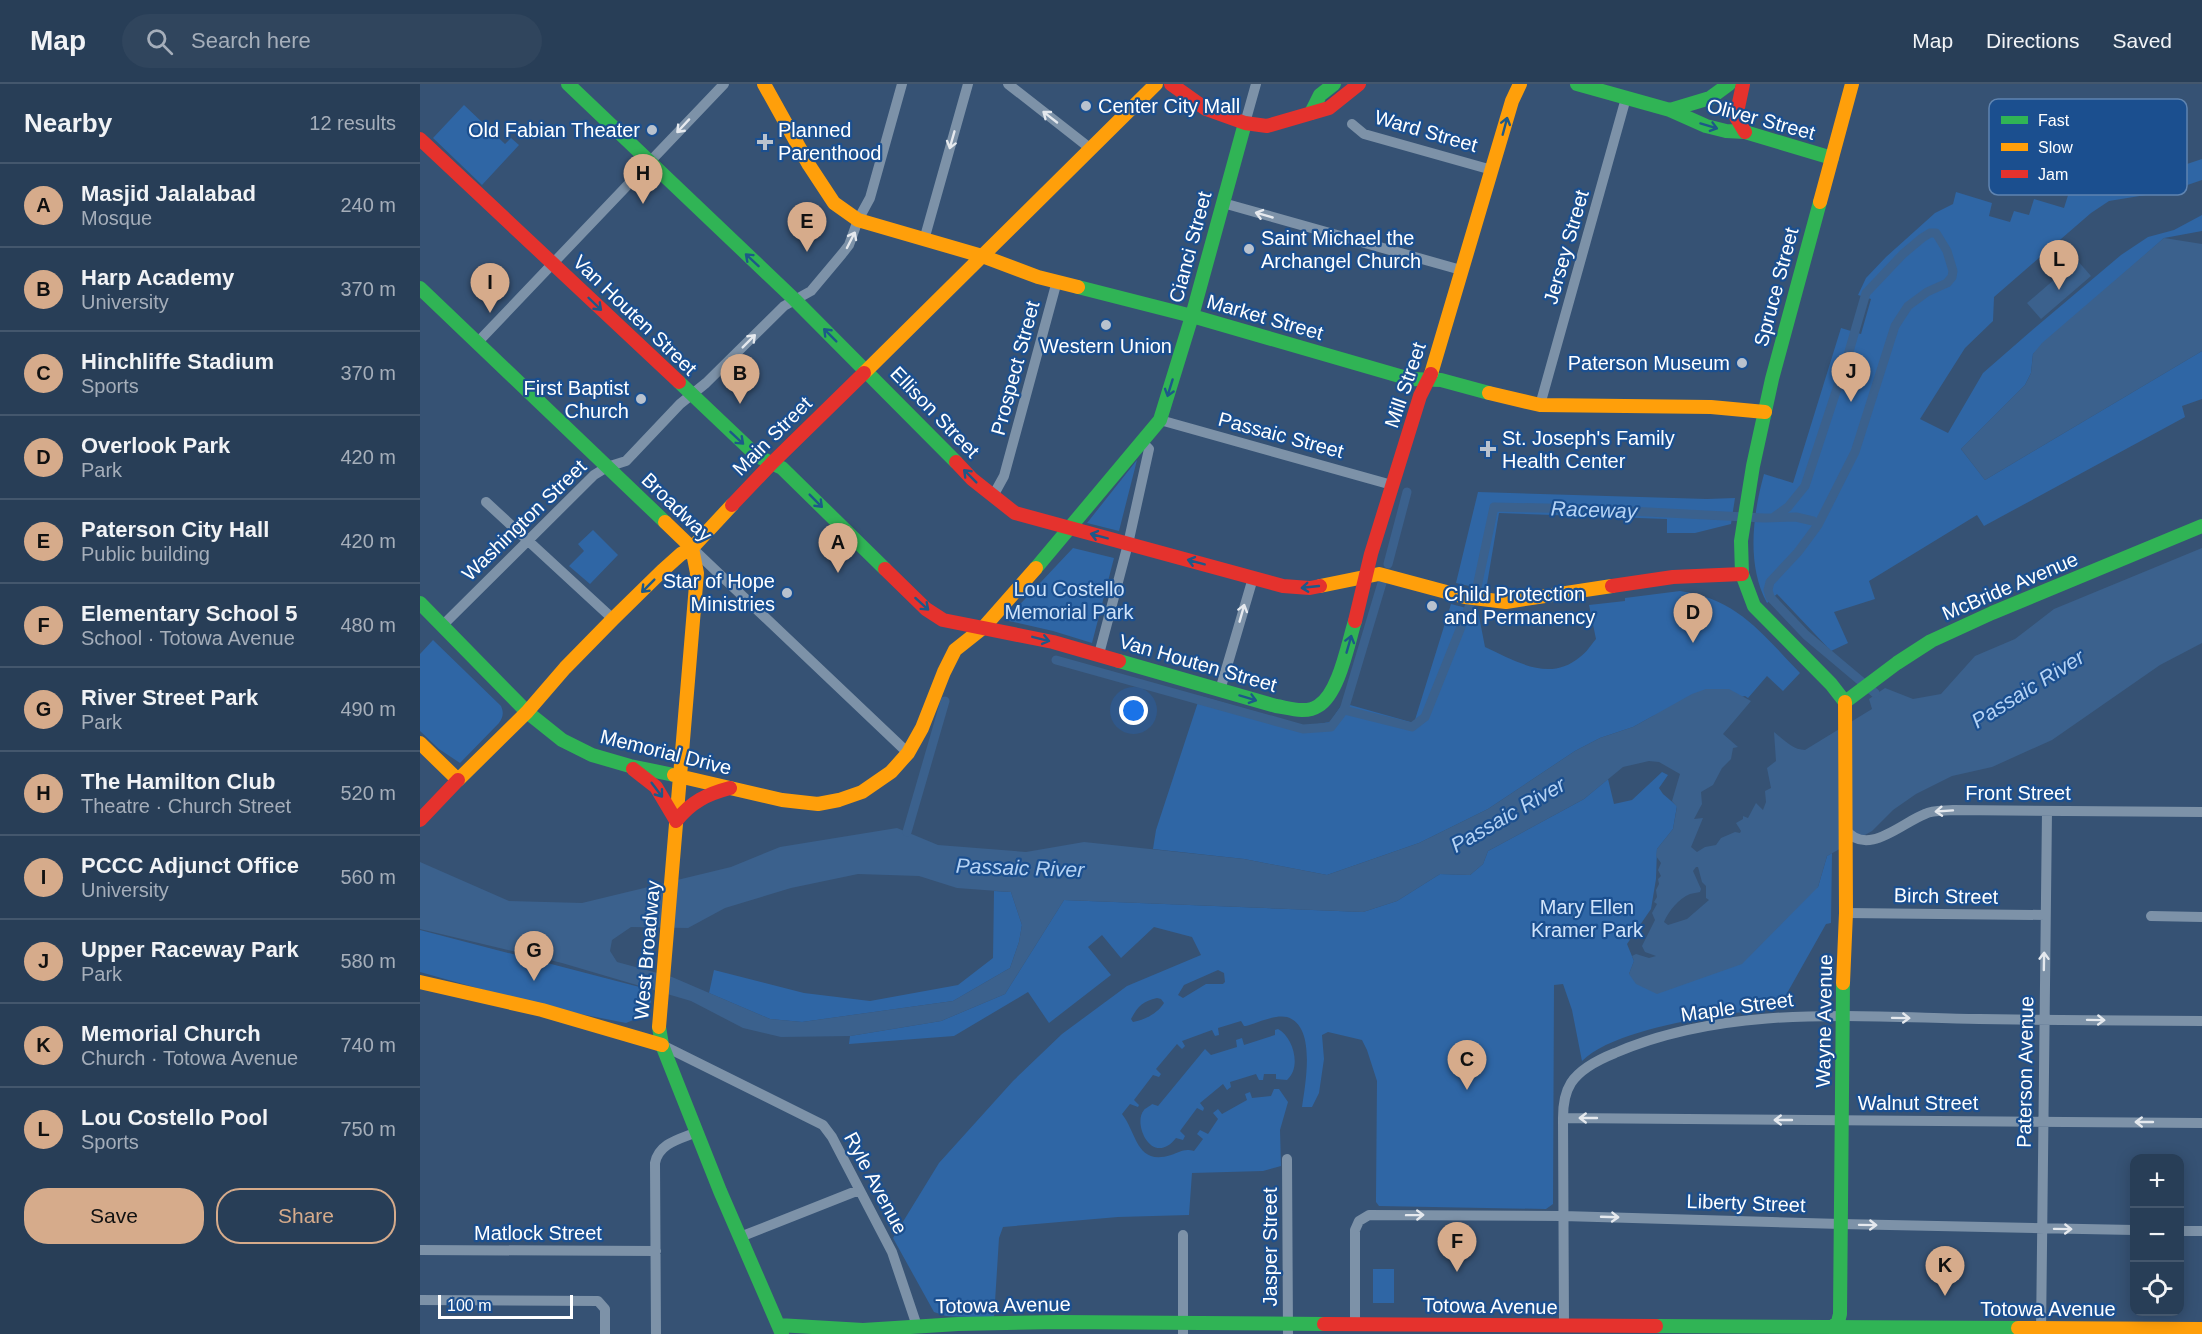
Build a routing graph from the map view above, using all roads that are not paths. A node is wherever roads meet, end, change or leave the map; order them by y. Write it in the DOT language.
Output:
graph roads {
  1 [pos="568,84"];
  2 [pos="724,84"];
  3 [pos="764,84"];
  4 [pos="902,84"];
  5 [pos="968,84"];
  6 [pos="1008,84"];
  7 [pos="1156,84"];
  8 [pos="1171,84"];
  9 [pos="1256,84"];
  10 [pos="1334,84"];
  11 [pos="1359,84"];
  12 [pos="1520,84"];
  13 [pos="1577,84"];
  14 [pos="1729,84"];
  15 [pos="1743,84"];
  16 [pos="1852,84"];
  17 [pos="1626,98"];
  18 [pos="1670,110"];
  19 [pos="1311,113"];
  20 [pos="1245,123"];
  21 [pos="1352,124"];
  22 [pos="1745,132"];
  23 [pos="420,139"];
  24 [pos="1091,149"];
  25 [pos="1832,158"];
  26 [pos="649,163"];
  27 [pos="1492,170"];
  28 [pos="1223,203"];
  29 [pos="858,220"];
  30 [pos="924,240"];
  31 [pos="982,255"];
  32 [pos="553,264"];
  33 [pos="1461,270"];
  34 [pos="1057,281"];
  35 [pos="420,288"];
  36 [pos="795,300"];
  37 [pos="1192,316"];
  38 [pos="477,343"];
  39 [pos="865,370"];
  40 [pos="1428,381"];
  41 [pos="691,395"];
  42 [pos="1540,405"];
  43 [pos="1764,412"];
  44 [pos="1160,420"];
  45 [pos="1142,442"];
  46 [pos="773,462"];
  47 [pos="607,467"];
  48 [pos="1392,485"];
  49 [pos="993,496"];
  50 [pos="486,502"];
  51 [pos="2202,526"];
  52 [pos="1071,529"];
  53 [pos="527,541"];
  54 [pos="1128,544"];
  55 [pos="692,548"];
  56 [pos="1742,574"];
  57 [pos="1366,575"];
  58 [pos="1253,578"];
  59 [pos="420,603"];
  60 [pos="613,620"];
  61 [pos="443,625"];
  62 [pos="984,627"];
  63 [pos="1099,654"];
  64 [pos="1220,690"];
  65 [pos="1328,698"];
  66 [pos="1845,702"];
  67 [pos="527,712"];
  68 [pos="420,743"];
  69 [pos="908,753"];
  70 [pos="630,766"];
  71 [pos="680,776"];
  72 [pos="458,780"];
  73 [pos="730,788"];
  74 [pos="425,807"];
  75 [pos="2047,811"];
  76 [pos="2202,812"];
  77 [pos="420,820"];
  78 [pos="676,821"];
  79 [pos="1845,829"];
  80 [pos="1846,913"];
  81 [pos="2045,915"];
  82 [pos="2151,916"];
  83 [pos="2202,917"];
  84 [pos="420,981"];
  85 [pos="1843,1017"];
  86 [pos="2043,1020"];
  87 [pos="2202,1021"];
  88 [pos="662,1045"];
  89 [pos="1563,1118"];
  90 [pos="1842,1120"];
  91 [pos="2042,1122"];
  92 [pos="2202,1123"];
  93 [pos="697,1132"];
  94 [pos="1287,1159"];
  95 [pos="859,1190"];
  96 [pos="1563,1216"];
  97 [pos="1841,1224"];
  98 [pos="2041,1228"];
  99 [pos="2130,1230"];
  100 [pos="2184,1231"];
  101 [pos="2202,1231"];
  102 [pos="1184,1234"];
  103 [pos="740,1237"];
  104 [pos="420,1250"];
  105 [pos="656,1251"];
  106 [pos="420,1300"];
  107 [pos="1354,1324"];
  108 [pos="917,1326"];
  109 [pos="1564,1326"];
  110 [pos="1078,1328"];
  111 [pos="1183,1328"];
  112 [pos="1288,1329"];
  113 [pos="1391,1329"];
  114 [pos="2202,1329"];
  115 [pos="780,1330"];
  116 [pos="1500,1330"];
  117 [pos="1606,1330"];
  118 [pos="1714,1330"];
  119 [pos="1829,1330"];
  120 [pos="1928,1331"];
  121 [pos="2041,1331"];
  122 [pos="2160,1331"];
  123 [pos="605,1334"];
  124 [pos="656,1334"];
  1 -- 26 [label="main road, Ellison Street"];
  2 -- 26 [label="street, one-way"];
  3 -- 29 [label="main road, Market Street"];
  4 -- 29 [label="street, Washington Street"];
  5 -- 30 [label="street, one-way"];
  24 -- 6 [label="street, one-way"];
  7 -- 24 [label="main road, Main Street"];
  8 -- 20 [label="main road"];
  9 -- 20 [label="street, Cianci Street"];
  10 -- 19 [label="main road"];
  11 -- 19 [label="main road"];
  27 -- 12 [label="main road, Mill Street, one-way"];
  13 -- 17 [label="main road, Oliver Street"];
  14 -- 18 [label="main road"];
  15 -- 22 [label="main road"];
  16 -- 25 [label="main road, Spruce Street"];
  17 -- 18 [label="main road, Oliver Street"];
  17 -- 42 [label="street, Jersey Street"];
  18 -- 22 [label="main road, Oliver Street, one-way"];
  19 -- 20 [label="main road"];
  20 -- 28 [label="main road, Cianci Street"];
  21 -- 27 [label="street, Ward Street"];
  22 -- 25 [label="main road, Oliver Street"];
  23 -- 32 [label="main road, Van Houten Street"];
  24 -- 31 [label="main road, Main Street"];
  25 -- 43 [label="main road, Spruce Street"];
  26 -- 32 [label="street"];
  36 -- 26 [label="main road, Ellison Street, one-way"];
  27 -- 33 [label="main road, Mill Street"];
  33 -- 28 [label="street, one-way"];
  28 -- 37 [label="main road, Cianci Street"];
  29 -- 30 [label="main road, Market Street"];
  36 -- 29 [label="street, Washington Street, one-way"];
  30 -- 31 [label="main road, Market Street"];
  31 -- 34 [label="main road, Market Street"];
  31 -- 39 [label="main road, Main Street"];
  32 -- 38 [label="street"];
  32 -- 41 [label="main road, Van Houten Street, one-way"];
  33 -- 40 [label="main road, Mill Street"];
  34 -- 37 [label="main road, Market Street"];
  34 -- 49 [label="street, Prospect Street"];
  35 -- 38 [label="main road, Broadway"];
  39 -- 36 [label="main road, Ellison Street, one-way"];
  41 -- 36 [label="street, Washington Street, one-way"];
  37 -- 40 [label="main road, Market Street"];
  37 -- 44 [label="main road, Cianci Street, one-way"];
  38 -- 47 [label="main road, Broadway"];
  39 -- 46 [label="main road, Main Street"];
  49 -- 39 [label="main road, Ellison Street, one-way"];
  40 -- 42 [label="main road, Market Street"];
  40 -- 48 [label="main road, Mill Street"];
  41 -- 46 [label="main road, Van Houten Street, one-way"];
  41 -- 47 [label="street, Washington Street"];
  42 -- 43 [label="main road, Market Street"];
  43 -- 56 [label="main road, Spruce Street"];
  44 -- 45 [label="main road, Memorial Drive"];
  44 -- 48 [label="street, Passaic Street"];
  45 -- 52 [label="main road, Memorial Drive"];
  45 -- 54 [label="street"];
  46 -- 55 [label="main road, Main Street"];
  46 -- 62 [label="main road, Van Houten Street, one-way"];
  47 -- 53 [label="street, Washington Street"];
  47 -- 55 [label="main road, Broadway"];
  48 -- 57 [label="main road, Mill Street"];
  49 -- 52 [label="main road, Ellison Street"];
  50 -- 53 [label="street"];
  51 -- 66 [label="main road, McBride Avenue"];
  54 -- 52 [label="main road, Ellison Street, one-way"];
  52 -- 62 [label="main road, Memorial Drive"];
  53 -- 60 [label="street"];
  53 -- 61 [label="street, Washington Street"];
  58 -- 54 [label="main road, Ellison Street, one-way"];
  54 -- 63 [label="street"];
  55 -- 60 [label="main road, Main Street, one-way"];
  55 -- 69 [label="street, Broadway"];
  55 -- 71 [label="main road, West Broadway"];
  56 -- 57 [label="main road, Ellison Street"];
  56 -- 66 [label="main road"];
  57 -- 58 [label="main road, Ellison Street, one-way"];
  65 -- 57 [label="main road, Mill Street, one-way"];
  64 -- 58 [label="street, one-way"];
  59 -- 61 [label="main road, Memorial Drive"];
  60 -- 67 [label="main road, Main Street"];
  61 -- 67 [label="main road, Memorial Drive"];
  62 -- 63 [label="main road, Van Houten Street, one-way"];
  62 -- 69 [label="main road, Memorial Drive"];
  63 -- 64 [label="main road, Van Houten Street"];
  64 -- 65 [label="main road, Van Houten Street, one-way"];
  66 -- 79 [label="main road, Wayne Avenue"];
  67 -- 70 [label="main road, Memorial Drive"];
  67 -- 72 [label="main road, Main Street"];
  68 -- 72 [label="main road"];
  69 -- 73 [label="main road, Memorial Drive"];
  70 -- 71 [label="main road, Memorial Drive"];
  70 -- 78 [label="main road, one-way"];
  71 -- 73 [label="main road, Memorial Drive"];
  71 -- 78 [label="main road, West Broadway"];
  72 -- 74 [label="main road, Main Street"];
  73 -- 78 [label="main road"];
  74 -- 77 [label="main road, Main Street"];
  75 -- 76 [label="street, Front Street"];
  75 -- 79 [label="street, Front Street, one-way"];
  75 -- 81 [label="street, Paterson Avenue"];
  78 -- 88 [label="main road, West Broadway"];
  79 -- 80 [label="main road, Wayne Avenue"];
  80 -- 81 [label="street, Birch Street"];
  80 -- 85 [label="main road, Wayne Avenue"];
  86 -- 81 [label="street, Paterson Avenue, one-way"];
  82 -- 83 [label="street"];
  84 -- 88 [label="main road"];
  85 -- 86 [label="street, Maple Street, one-way"];
  85 -- 89 [label="street, Maple Street"];
  85 -- 90 [label="main road, Wayne Avenue"];
  86 -- 87 [label="street, Maple Street, one-way"];
  86 -- 91 [label="street, Paterson Avenue"];
  88 -- 93 [label="main road, West Broadway"];
  88 -- 95 [label="street, Ryle Avenue"];
  90 -- 89 [label="street, Walnut Street, one-way"];
  89 -- 96 [label="street, Maple Street"];
  90 -- 91 [label="street, Walnut Street"];
  90 -- 97 [label="main road, Wayne Avenue"];
  92 -- 91 [label="street, Walnut Street, one-way"];
  91 -- 98 [label="street, Paterson Avenue"];
  93 -- 103 [label="main road, West Broadway"];
  93 -- 105 [label="street"];
  94 -- 112 [label="street, Jasper Street"];
  95 -- 103 [label="street"];
  95 -- 108 [label="street, Ryle Avenue"];
  96 -- 97 [label="street, Liberty Street, one-way"];
  107 -- 96 [label="street, Liberty Street, one-way"];
  96 -- 109 [label="street, Maple Street"];
  97 -- 98 [label="street, Liberty Street, one-way"];
  97 -- 119 [label="main road, Wayne Avenue"];
  98 -- 99 [label="street, Liberty Street, one-way"];
  98 -- 121 [label="street, Paterson Avenue"];
  100 -- 101 [label="street"];
  102 -- 111 [label="street"];
  103 -- 115 [label="main road, West Broadway"];
  104 -- 105 [label="street, Matlock Street"];
  105 -- 124 [label="street"];
  106 -- 123 [label="street"];
  107 -- 112 [label="main road, Totowa Avenue"];
  107 -- 113 [label="main road, Totowa Avenue"];
  108 -- 110 [label="main road, Totowa Avenue"];
  108 -- 115 [label="main road, Totowa Avenue"];
  109 -- 116 [label="main road, Totowa Avenue"];
  109 -- 117 [label="main road, Totowa Avenue"];
  110 -- 111 [label="main road, Totowa Avenue"];
  111 -- 112 [label="main road, Totowa Avenue"];
  113 -- 116 [label="main road, Totowa Avenue"];
  114 -- 122 [label="main road, Totowa Avenue"];
  117 -- 118 [label="main road, Totowa Avenue"];
  118 -- 119 [label="main road, Totowa Avenue"];
  119 -- 120 [label="main road, Totowa Avenue"];
  120 -- 121 [label="main road, Totowa Avenue"];
  121 -- 122 [label="main road, Totowa Avenue"];
}
